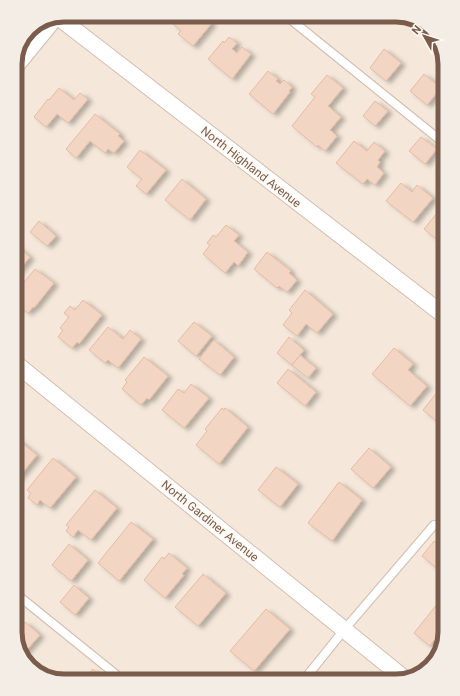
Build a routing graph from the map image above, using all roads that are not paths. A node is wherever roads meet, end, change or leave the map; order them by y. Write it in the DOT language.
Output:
graph roads {
  1 [pos="62,22"];
  2 [pos="294,22"];
  3 [pos="52,24"];
  4 [pos="22,58"];
  5 [pos="438,138"];
  6 [pos="438,311"];
  7 [pos="22,369"];
  8 [pos="434,525"];
  9 [pos="22,599"];
  10 [pos="344,630"];
  11 [pos="115,674"];
  12 [pos="309,674"];
  13 [pos="399,674"];
  1 -- 6 [label="street, North Highland Avenue"];
  2 -- 5 [label="lane"];
  3 -- 4 [label="street"];
  7 -- 10 [label="street, North Gardiner Avenue"];
  8 -- 10 [label="lane"];
  9 -- 11 [label="lane"];
  10 -- 12 [label="lane"];
  10 -- 13 [label="street, North Gardiner Avenue"];
}
